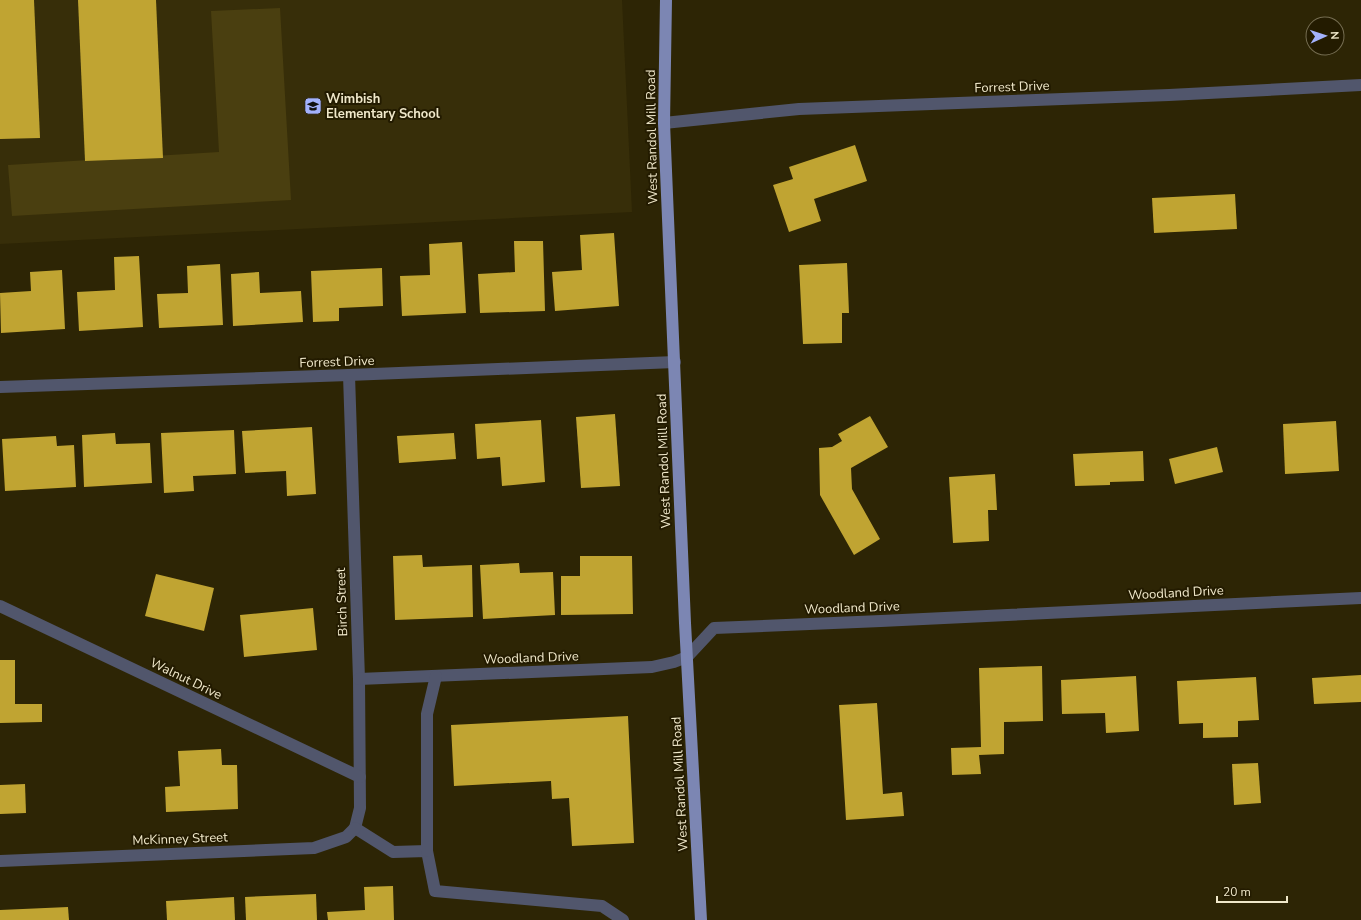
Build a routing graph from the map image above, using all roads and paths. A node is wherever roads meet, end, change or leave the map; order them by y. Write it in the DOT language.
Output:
graph roads {
  1 [pos="666,0"];
  2 [pos="1361,85"];
  3 [pos="664,124"];
  4 [pos="674,362"];
  5 [pos="349,375"];
  6 [pos="0,387"];
  7 [pos="1361,598"];
  8 [pos="0,606"];
  9 [pos="687,657"];
  10 [pos="436,676"];
  11 [pos="359,679"];
  12 [pos="360,777"];
  13 [pos="355,828"];
  14 [pos="427,851"];
  15 [pos="0,861"];
  16 [pos="623,920"];
  17 [pos="701,920"];
  1 -- 3 [label="main road, West Randol Mill Road"];
  2 -- 3 [label="street, Forrest Drive"];
  3 -- 4 [label="main road, West Randol Mill Road"];
  4 -- 5 [label="street, Forrest Drive"];
  4 -- 9 [label="main road, West Randol Mill Road"];
  5 -- 6 [label="street, Forrest Drive"];
  5 -- 11 [label="street, Birch Street"];
  7 -- 9 [label="street, Woodland Drive"];
  8 -- 12 [label="street, Walnut Drive"];
  9 -- 10 [label="street, Woodland Drive"];
  9 -- 17 [label="main road, West Randol Mill Road"];
  10 -- 11 [label="street, Woodland Drive"];
  10 -- 14 [label="street"];
  11 -- 12 [label="street, Birch Street"];
  12 -- 13 [label="street, Birch Street"];
  13 -- 14 [label="street"];
  13 -- 15 [label="street, McKinney Street"];
  14 -- 16 [label="street"];
}
